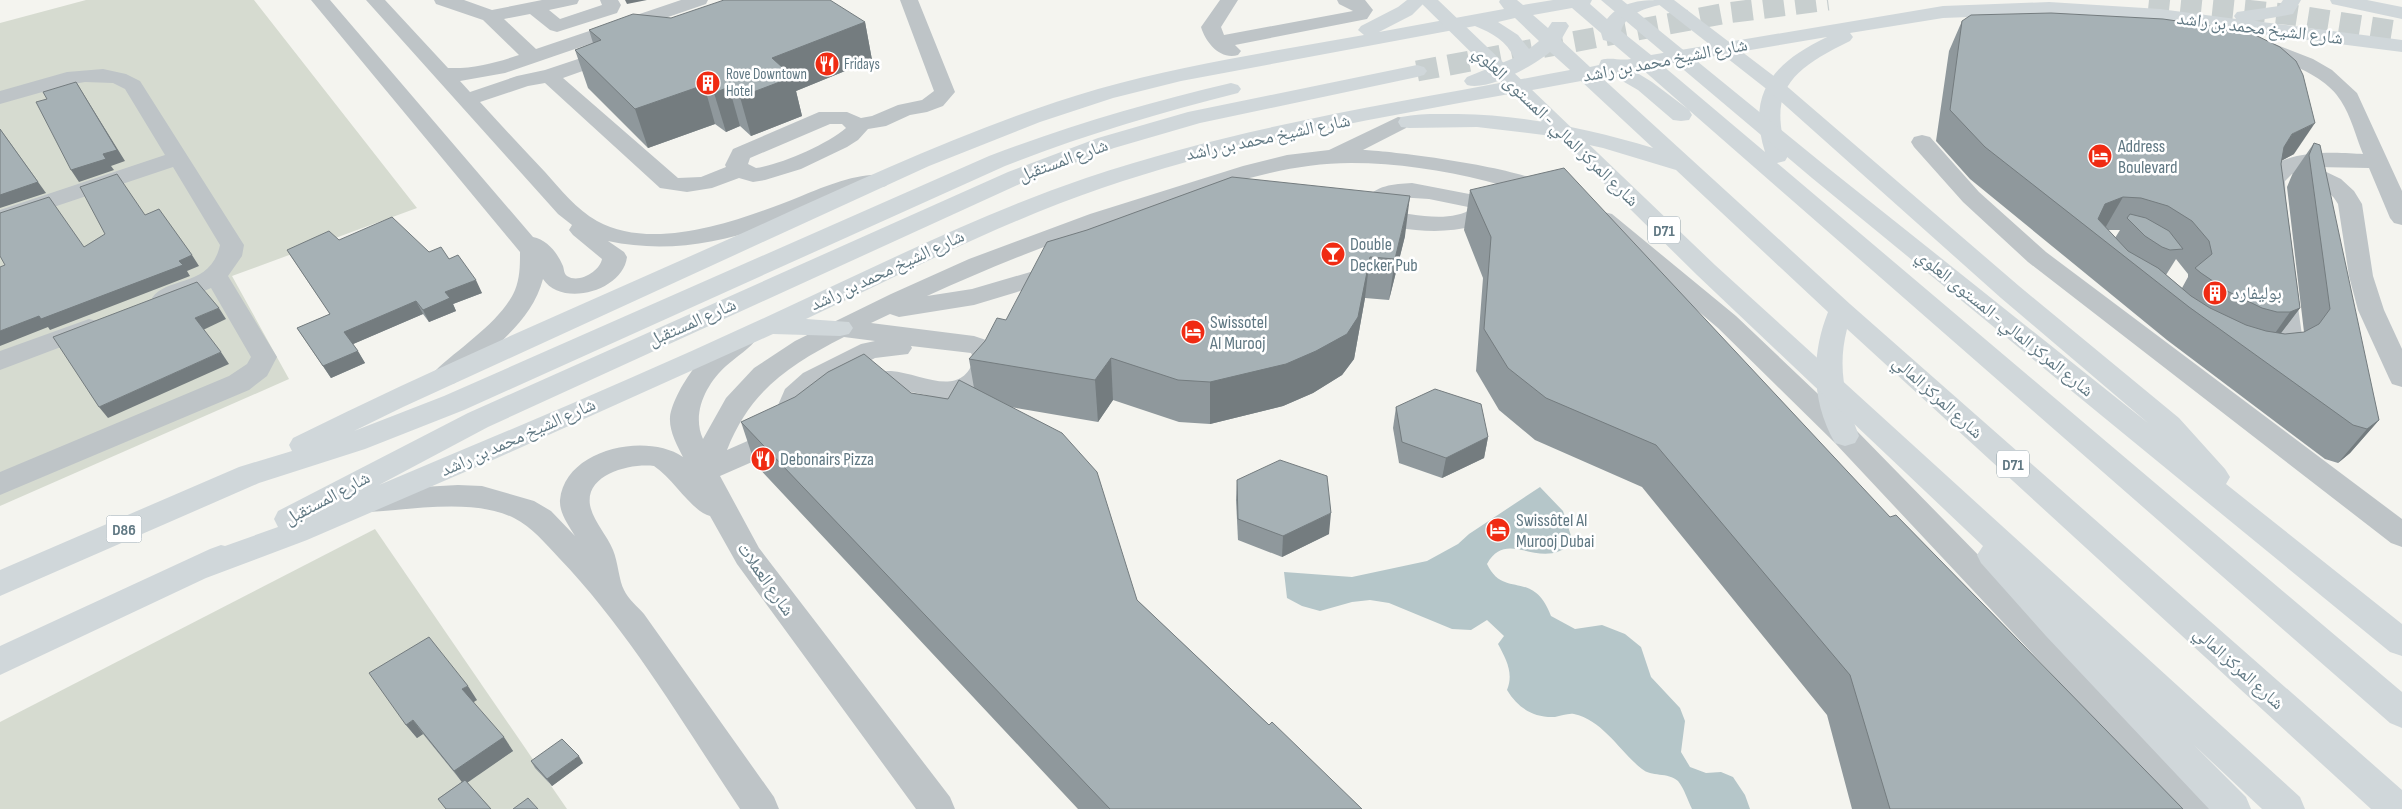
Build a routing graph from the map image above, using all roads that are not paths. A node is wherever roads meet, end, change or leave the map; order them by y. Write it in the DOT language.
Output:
graph roads {
  1 [pos="320,0"];
  2 [pos="375,0"];
  3 [pos="443,0"];
  4 [pos="570,0"];
  5 [pos="609,0"];
  6 [pos="700,0"];
  7 [pos="909,0"];
  8 [pos="1229,0"];
  9 [pos="1333,0"];
  10 [pos="1337,0"];
  11 [pos="1418,0"];
  12 [pos="1427,0"];
  13 [pos="1610,0"];
  14 [pos="1662,0"];
  15 [pos="1672,0"];
  16 [pos="2292,0"];
  17 [pos="2339,0"];
  18 [pos="1567,1"];
  19 [pos="1360,2"];
  20 [pos="1648,3"];
  21 [pos="1512,6"];
  22 [pos="534,7"];
  23 [pos="2087,10"];
  24 [pos="2402,13"];
  25 [pos="2160,15"];
  26 [pos="490,16"];
  27 [pos="1478,18"];
  28 [pos="1686,19"];
  29 [pos="1878,22"];
  30 [pos="1611,30"];
  31 [pos="1551,41"];
  32 [pos="1218,42"];
  33 [pos="633,46"];
  34 [pos="2402,46"];
  35 [pos="1322,48"];
  36 [pos="1696,53"];
  37 [pos="532,57"];
  38 [pos="1525,59"];
  39 [pos="1252,61"];
  40 [pos="1648,62"];
  41 [pos="1615,68"];
  42 [pos="1206,70"];
  43 [pos="443,74"];
  44 [pos="1586,74"];
  45 [pos="549,76"];
  46 [pos="0,98"];
  47 [pos="471,104"];
  48 [pos="1671,107"];
  49 [pos="1632,116"];
  50 [pos="1398,123"];
  51 [pos="857,125"];
  52 [pos="1278,134"];
  53 [pos="1922,142"];
  54 [pos="1333,157"];
  55 [pos="2377,157"];
  56 [pos="2402,157"];
  57 [pos="179,158"];
  58 [pos="2287,165"];
  59 [pos="1685,166"];
  60 [pos="740,170"];
  61 [pos="1504,178"];
  62 [pos="878,181"];
  63 [pos="1269,189"];
  64 [pos="1796,190"];
  65 [pos="1490,205"];
  66 [pos="1376,206"];
  67 [pos="566,209"];
  68 [pos="1347,212"];
  69 [pos="0,218"];
  70 [pos="2402,218"];
  71 [pos="2276,225"];
  72 [pos="515,228"];
  73 [pos="1080,264"];
  74 [pos="2281,265"];
  75 [pos="215,274"];
  76 [pos="148,305"];
  77 [pos="1841,310"];
  78 [pos="875,311"];
  79 [pos="111,319"];
  80 [pos="840,328"];
  81 [pos="757,331"];
  82 [pos="899,348"];
  83 [pos="2243,354"];
  84 [pos="0,361"];
  85 [pos="445,377"];
  86 [pos="2402,378"];
  87 [pos="838,397"];
  88 [pos="811,421"];
  89 [pos="1845,436"];
  90 [pos="776,440"];
  91 [pos="1907,455"];
  92 [pos="704,471"];
  93 [pos="249,475"];
  94 [pos="0,484"];
  95 [pos="368,501"];
  96 [pos="2237,510"];
  97 [pos="2402,515"];
  98 [pos="2402,528"];
  99 [pos="733,531"];
  100 [pos="2194,534"];
  101 [pos="2402,535"];
  102 [pos="206,566"];
  103 [pos="0,584"];
  104 [pos="610,595"];
  105 [pos="2402,644"];
  106 [pos="0,661"];
  107 [pos="2402,713"];
  108 [pos="2342,760"];
  109 [pos="761,809"];
  110 [pos="937,809"];
  111 [pos="2202,809"];
  112 [pos="2233,809"];
  113 [pos="2287,809"];
  114 [pos="2383,809"];
  115 [pos="2397,809"];
  1 -- 72 [label="street"];
  2 -- 43 [label="street"];
  3 -- 26 [label="street"];
  4 -- 22 [label="street"];
  5 -- 22 [label="street"];
  6 -- 37 [label="street"];
  7 -- 51 [label="street"];
  8 -- 32 [label="street"];
  9 -- 10 [label="street"];
  11 -- 35 [label="main road"];
  12 -- 91 [label="main road, شارع المركز المالي - المستوى العلوي / D71"];
  13 -- 96 [label="main road, شارع المركز المالي - المستوى العلوي"];
  14 -- 28 [label="main road"];
  15 -- 28 [label="street"];
  16 -- 25 [label="main road"];
  17 -- 24 [label="main road, شارع الشيخ محمد بن راشد"];
  18 -- 21 [label="main road"];
  18 -- 30 [label="main road"];
  18 -- 31 [label="main road"];
  19 -- 32 [label="street"];
  20 -- 30 [label="main road"];
  20 -- 36 [label="main road"];
  21 -- 27 [label="main road"];
  21 -- 31 [label="main road, شارع المركز المالي / D71"];
  22 -- 26 [label="street"];
  23 -- 25 [label="main road, شارع الشيخ محمد بن راشد"];
  23 -- 29 [label="main road, شارع الشيخ محمد بن راشد"];
  23 -- 55 [label="street"];
  25 -- 34 [label="main road, شارع الشيخ محمد بن راشد"];
  26 -- 37 [label="street"];
  27 -- 31 [label="main road"];
  27 -- 35 [label="main road"];
  27 -- 38 [label="main road"];
  28 -- 96 [label="main road"];
  29 -- 36 [label="main road, شارع الشيخ محمد بن راشد"];
  29 -- 64 [label="main road"];
  30 -- 36 [label="main road"];
  30 -- 40 [label="main road"];
  30 -- 41 [label="main road"];
  31 -- 38 [label="main road"];
  31 -- 41 [label="main road"];
  31 -- 44 [label="main road, شارع المركز المالي / D71"];
  32 -- 39 [label="street"];
  32 -- 42 [label="street"];
  33 -- 45 [label="street"];
  35 -- 39 [label="main road"];
  36 -- 40 [label="main road, شارع الشيخ محمد بن راشد"];
  37 -- 43 [label="street"];
  38 -- 52 [label="main road"];
  39 -- 42 [label="main road"];
  40 -- 41 [label="main road, شارع الشيخ محمد بن راشد"];
  40 -- 64 [label="main road"];
  41 -- 44 [label="main road, شارع الشيخ محمد بن راشد"];
  41 -- 48 [label="main road"];
  41 -- 49 [label="main road"];
  42 -- 62 [label="main road"];
  43 -- 47 [label="street"];
  44 -- 49 [label="main road, شارع المركز المالي / D71"];
  44 -- 52 [label="main road, شارع الشيخ محمد بن راشد"];
  45 -- 47 [label="street"];
  45 -- 60 [label="street"];
  46 -- 57 [label="street"];
  47 -- 67 [label="street"];
  48 -- 49 [label="main road"];
  48 -- 100 [label="main road"];
  49 -- 59 [label="main road, شارع المركز المالي / D71"];
  50 -- 52 [label="main road"];
  50 -- 54 [label="street"];
  50 -- 59 [label="main road"];
  51 -- 60 [label="street"];
  51 -- 60 [label="street"];
  52 -- 81 [label="main road, شارع الشيخ محمد بن راشد"];
  53 -- 101 [label="street"];
  54 -- 61 [label="street"];
  54 -- 63 [label="street"];
  54 -- 78 [label="street"];
  55 -- 56 [label="street"];
  55 -- 58 [label="street"];
  55 -- 70 [label="street"];
  57 -- 69 [label="street"];
  57 -- 75 [label="street"];
  58 -- 71 [label="street"];
  58 -- 86 [label="street"];
  59 -- 77 [label="main road, شارع المركز المالي / D71"];
  61 -- 65 [label="street"];
  61 -- 89 [label="street"];
  62 -- 67 [label="street"];
  62 -- 85 [label="main road"];
  64 -- 100 [label="main road"];
  65 -- 66 [label="street"];
  65 -- 68 [label="street"];
  67 -- 72 [label="street"];
  72 -- 85 [label="street"];
  73 -- 78 [label="street"];
  74 -- 83 [label="street"];
  75 -- 76 [label="street"];
  75 -- 94 [label="street"];
  77 -- 89 [label="main road"];
  77 -- 108 [label="main road, شارع المركز المالي / D71"];
  78 -- 80 [label="street"];
  79 -- 84 [label="street"];
  80 -- 81 [label="main road"];
  80 -- 87 [label="street"];
  80 -- 92 [label="street"];
  81 -- 92 [label="street, شارع العملات"];
  81 -- 95 [label="main road, شارع الشيخ محمد بن راشد"];
  82 -- 90 [label="street"];
  85 -- 93 [label="main road"];
  88 -- 90 [label="street"];
  89 -- 111 [label="street"];
  90 -- 92 [label="street"];
  91 -- 112 [label="main road"];
  91 -- 113 [label="main road"];
  92 -- 99 [label="street, شارع العملات"];
  93 -- 102 [label="main road, شارع المستقبل / D86"];
  93 -- 103 [label="main road, شارع المستقبل / D86"];
  95 -- 102 [label="main road, شارع الشيخ محمد بن راشد"];
  95 -- 104 [label="street"];
  96 -- 105 [label="main road, شارع المركز المالي - المستوى العلوي"];
  97 -- 98 [label="street"];
  99 -- 104 [label="street"];
  99 -- 110 [label="street, شارع العملات"];
  100 -- 107 [label="main road"];
  102 -- 106 [label="main road, شارع المستقبل / D86"];
  104 -- 109 [label="street"];
  108 -- 114 [label="street"];
  108 -- 115 [label="main road, شارع المركز المالي / D71"];
}
